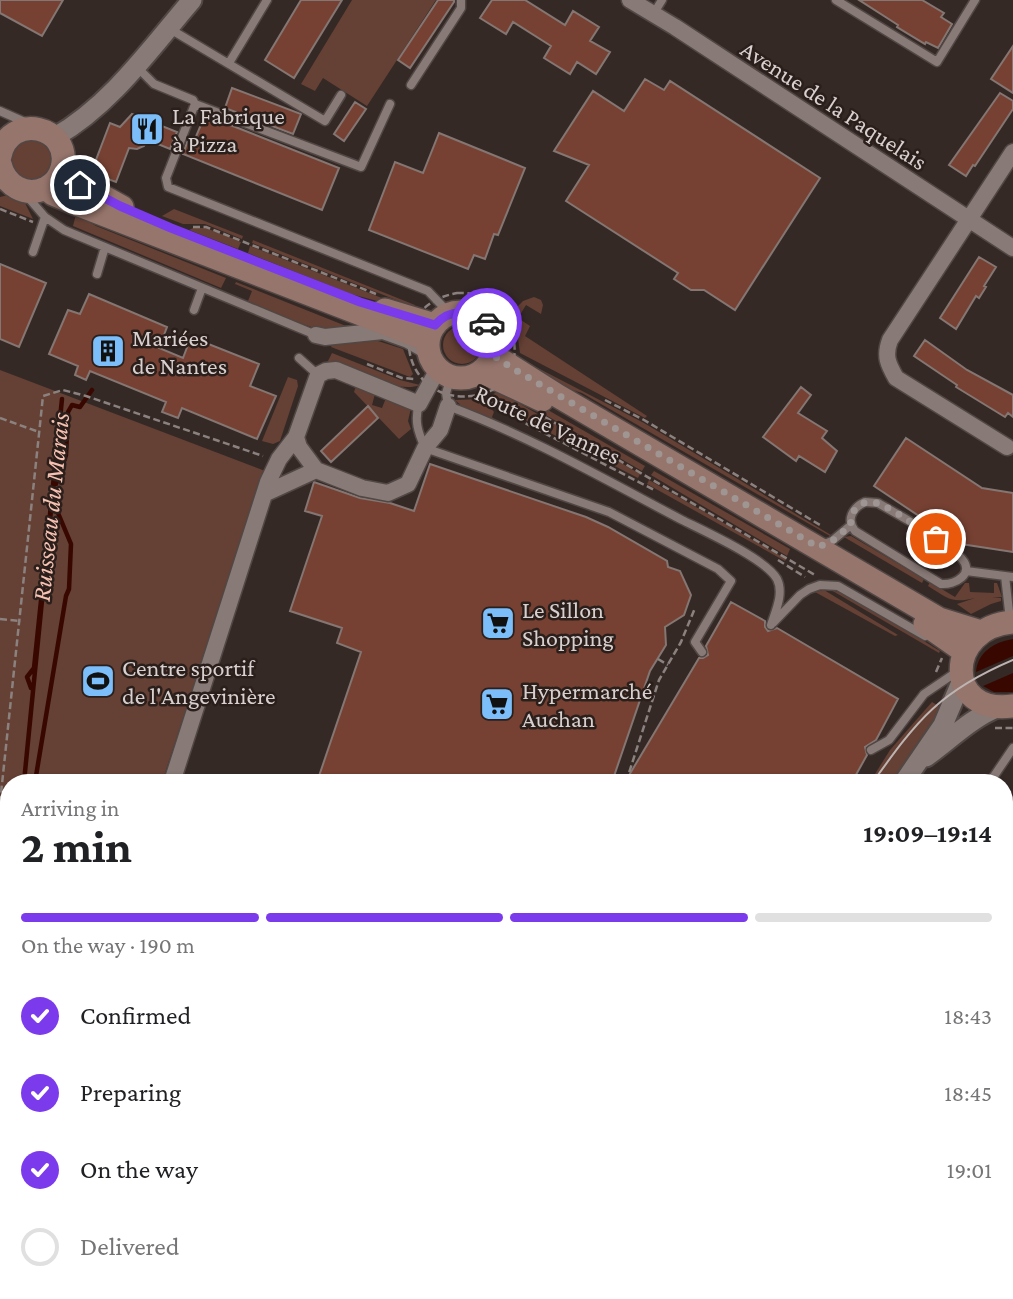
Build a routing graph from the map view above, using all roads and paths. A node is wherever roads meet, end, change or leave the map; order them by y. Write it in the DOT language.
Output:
graph roads {
  1 [pos="192,0"];
  2 [pos="267,0"];
  3 [pos="461,0"];
  4 [pos="630,0"];
  5 [pos="836,0"];
  6 [pos="975,0"];
  7 [pos="658,7"];
  8 [pos="168,28"];
  9 [pos="229,63"];
  10 [pos="135,65"];
  11 [pos="411,85"];
  12 [pos="341,95"];
  13 [pos="195,104"];
  14 [pos="390,104"];
  15 [pos="0,111"];
  16 [pos="49,134"];
  17 [pos="1013,152"];
  18 [pos="1,157"];
  19 [pos="53,181"];
  20 [pos="22,190"];
  21 [pos="44,217"];
  22 [pos="969,220"];
  23 [pos="171,228"];
  24 [pos="105,247"];
  25 [pos="1013,248"];
  26 [pos="33,252"];
  27 [pos="97,274"];
  28 [pos="202,288"];
  29 [pos="382,296"];
  30 [pos="498,309"];
  31 [pos="194,310"];
  32 [pos="316,335"];
  33 [pos="299,358"];
  34 [pos="454,360"];
  35 [pos="318,375"];
  36 [pos="419,404"];
  37 [pos="538,413"];
  38 [pos="0,418"];
  39 [pos="39,432"];
  40 [pos="296,437"];
  41 [pos="1007,447"];
  42 [pos="425,448"];
  43 [pos="279,458"];
  44 [pos="316,470"];
  45 [pos="266,493"];
  46 [pos="851,525"];
  47 [pos="818,547"];
  48 [pos="966,571"];
  49 [pos="1009,577"];
  50 [pos="838,586"];
  51 [pos="695,608"];
  52 [pos="0,619"];
  53 [pos="21,621"];
  54 [pos="1012,623"];
  55 [pos="981,632"];
  56 [pos="702,652"];
  57 [pos="658,659"];
  58 [pos="668,664"];
  59 [pos="962,665"];
  60 [pos="1006,707"];
  61 [pos="1013,748"];
  62 [pos="871,750"];
  63 [pos="919,762"];
  64 [pos="2,774"];
  65 [pos="175,774"];
  66 [pos="629,774"];
  67 [pos="910,774"];
  68 [pos="995,774"];
  1 -- 8 [label="street"];
  2 -- 9 [label="lane"];
  3 -- 11 [label="lane"];
  4 -- 7 [label="street, Avenue de la Paquelais"];
  5 -- 6 [label="lane"];
  7 -- 22 [label="street, Avenue de la Paquelais"];
  8 -- 9 [label="lane"];
  8 -- 10 [label="street"];
  9 -- 12 [label="lane"];
  10 -- 13 [label="lane"];
  10 -- 16 [label="street"];
  13 -- 14 [label="lane"];
  13 -- 34 [label="lane"];
  15 -- 16 [label="lane"];
  16 -- 18 [label="main road"];
  16 -- 19 [label="main road"];
  17 -- 22 [label="street"];
  18 -- 20 [label="main road"];
  19 -- 20 [label="main road"];
  19 -- 23 [label="main road, Route de Vannes"];
  19 -- 34 [label="main road, Route de Vannes"];
  20 -- 21 [label="lane"];
  21 -- 24 [label="lane"];
  21 -- 26 [label="lane"];
  22 -- 25 [label="street, Avenue de la Paquelais"];
  22 -- 41 [label="street"];
  23 -- 29 [label="path"];
  23 -- 34 [label="main road, Route de Vannes"];
  24 -- 27 [label="lane"];
  24 -- 28 [label="lane"];
  28 -- 31 [label="lane"];
  28 -- 32 [label="lane"];
  30 -- 34 [label="path"];
  32 -- 34 [label="street"];
  33 -- 35 [label="lane"];
  34 -- 34 [label="path"];
  34 -- 34 [label="path"];
  34 -- 36 [label="street"];
  34 -- 42 [label="street"];
  34 -- 47 [label="main road, Route de Vannes"];
  34 -- 50 [label="lane, Route de Vannes"];
  34 -- 59 [label="main road, Route de Vannes"];
  35 -- 36 [label="street"];
  35 -- 40 [label="street"];
  36 -- 42 [label="lane"];
  37 -- 50 [label="path"];
  38 -- 39 [label="path"];
  39 -- 43 [label="path"];
  39 -- 53 [label="path"];
  40 -- 43 [label="street"];
  40 -- 44 [label="street"];
  42 -- 44 [label="street"];
  42 -- 56 [label="lane"];
  43 -- 45 [label="street"];
  44 -- 45 [label="street"];
  45 -- 65 [label="street"];
  46 -- 47 [label="lane"];
  46 -- 48 [label="lane"];
  46 -- 48 [label="lane"];
  47 -- 55 [label="main road, Route de Vannes"];
  48 -- 49 [label="lane"];
  49 -- 54 [label="lane"];
  50 -- 59 [label="lane"];
  51 -- 58 [label="path"];
  52 -- 53 [label="path"];
  53 -- 64 [label="path"];
  54 -- 55 [label="main road"];
  55 -- 59 [label="main road"];
  57 -- 58 [label="path"];
  58 -- 66 [label="path"];
  59 -- 60 [label="main road, Route de Vannes"];
  59 -- 62 [label="lane"];
  59 -- 63 [label="street"];
  60 -- 63 [label="street"];
  61 -- 68 [label="lane"];
  63 -- 67 [label="street"];
}
